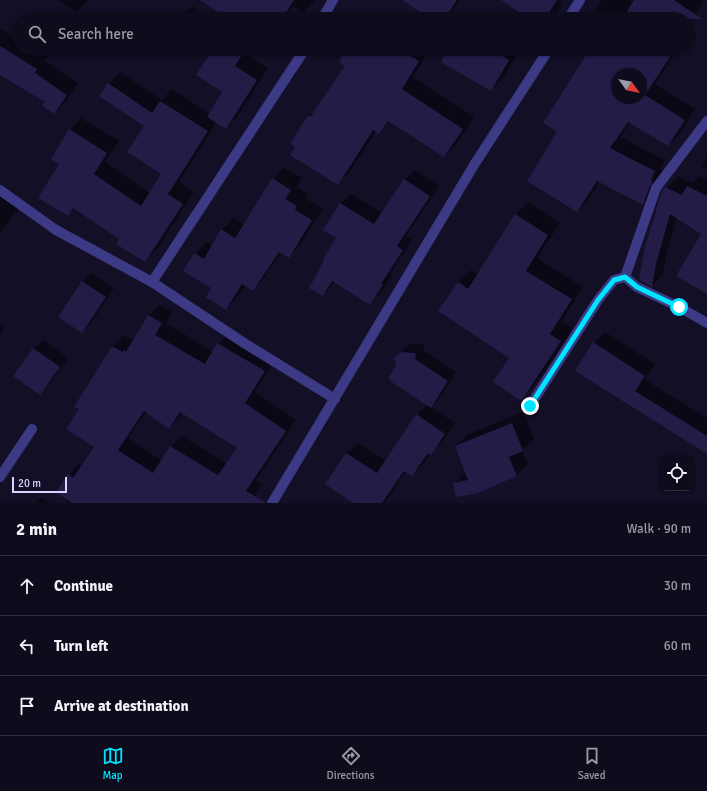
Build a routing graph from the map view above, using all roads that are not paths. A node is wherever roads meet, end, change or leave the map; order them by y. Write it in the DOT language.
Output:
graph roads {
  1 [pos="333,0"];
  2 [pos="580,0"];
  3 [pos="326,12"];
  4 [pos="572,12"];
  5 [pos="300,56"];
  6 [pos="544,56"];
  7 [pos="707,121"];
  8 [pos="0,190"];
  9 [pos="625,277"];
  10 [pos="152,282"];
  11 [pos="707,324"];
  12 [pos="335,399"];
  13 [pos="530,406"];
  14 [pos="32,429"];
  15 [pos="0,477"];
  16 [pos="272,503"];
  1 -- 3 [label="street"];
  2 -- 4 [label="street"];
  5 -- 10 [label="street"];
  6 -- 12 [label="street"];
  7 -- 9 [label="street"];
  8 -- 10 [label="street"];
  9 -- 11 [label="street"];
  9 -- 13 [label="street"];
  10 -- 12 [label="street"];
  12 -- 16 [label="street"];
  14 -- 15 [label="street"];
}
